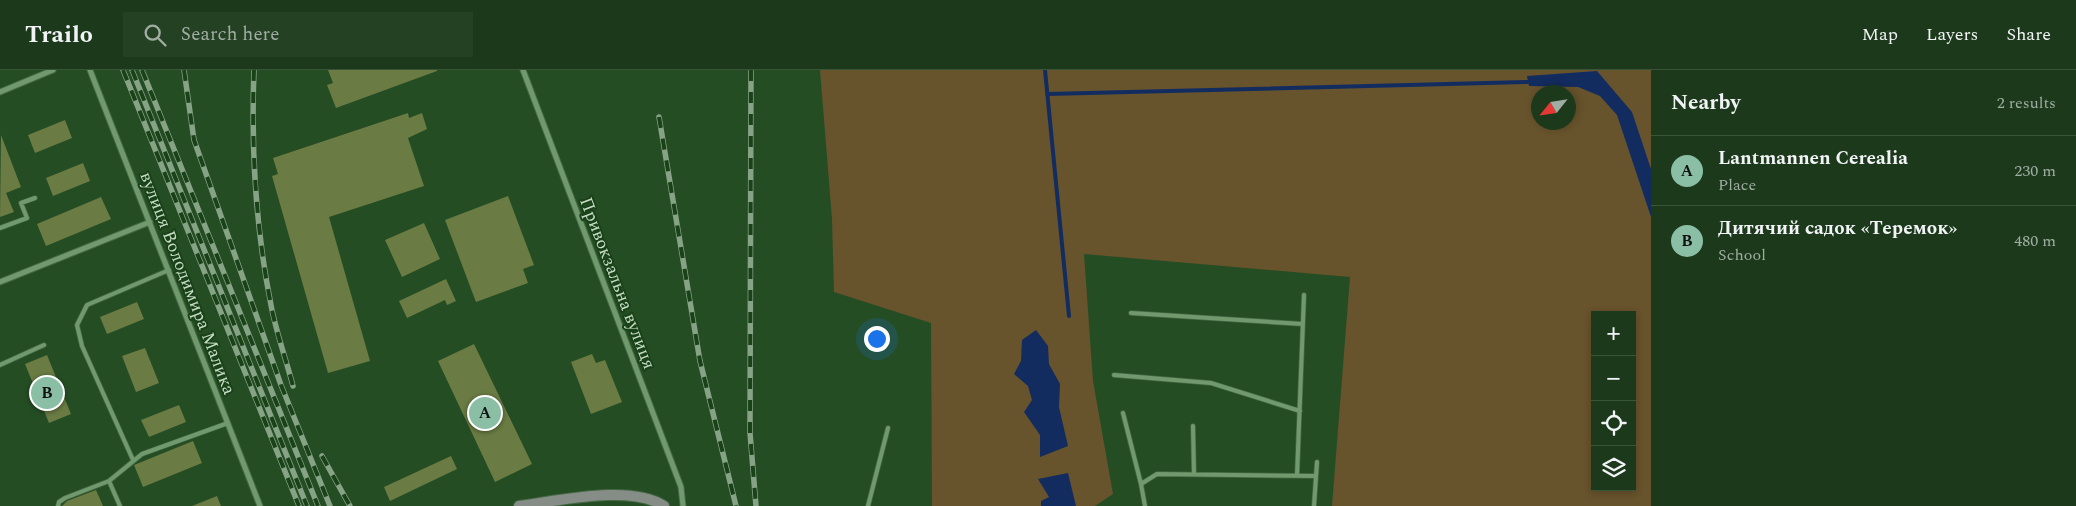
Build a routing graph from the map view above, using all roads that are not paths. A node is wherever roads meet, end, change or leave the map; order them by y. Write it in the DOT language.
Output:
graph roads {
  1 [pos="53,70"];
  2 [pos="90,70"];
  3 [pos="523,70"];
  4 [pos="0,92"];
  5 [pos="35,198"];
  6 [pos="150,222"];
  7 [pos="0,228"];
  8 [pos="168,270"];
  9 [pos="0,282"];
  10 [pos="1304,295"];
  11 [pos="1131,313"];
  12 [pos="1303,324"];
  13 [pos="44,345"];
  14 [pos="0,365"];
  15 [pos="1114,375"];
  16 [pos="1300,411"];
  17 [pos="1123,413"];
  18 [pos="228,423"];
  19 [pos="1193,426"];
  20 [pos="888,428"];
  21 [pos="132,460"];
  22 [pos="1317,462"];
  23 [pos="1194,474"];
  24 [pos="1297,476"];
  25 [pos="1316,476"];
  26 [pos="109,481"];
  27 [pos="1141,484"];
  28 [pos="58,506"];
  29 [pos="120,506"];
  30 [pos="260,506"];
  31 [pos="519,506"];
  32 [pos="664,506"];
  33 [pos="683,506"];
  34 [pos="868,506"];
  35 [pos="1145,506"];
  36 [pos="1314,506"];
  1 -- 4 [label="street"];
  2 -- 6 [label="street, вулиця Володимира Малика"];
  3 -- 33 [label="street, Привокзальна вулиця"];
  5 -- 7 [label="lane"];
  6 -- 8 [label="street, вулиця Володимира Малика"];
  6 -- 9 [label="street"];
  8 -- 18 [label="street, вулиця Володимира Малика"];
  8 -- 21 [label="lane"];
  10 -- 12 [label="lane"];
  11 -- 12 [label="lane"];
  12 -- 16 [label="lane"];
  13 -- 14 [label="lane"];
  15 -- 16 [label="lane"];
  16 -- 24 [label="lane"];
  17 -- 27 [label="lane"];
  18 -- 21 [label="lane"];
  18 -- 30 [label="street, вулиця Володимира Малика"];
  19 -- 23 [label="lane"];
  20 -- 34 [label="lane"];
  21 -- 26 [label="lane"];
  22 -- 25 [label="lane"];
  23 -- 24 [label="lane"];
  23 -- 27 [label="lane"];
  24 -- 25 [label="lane"];
  25 -- 36 [label="lane"];
  26 -- 28 [label="lane"];
  26 -- 29 [label="lane"];
  27 -- 35 [label="lane"];
  31 -- 32 [label="main road"];
}
